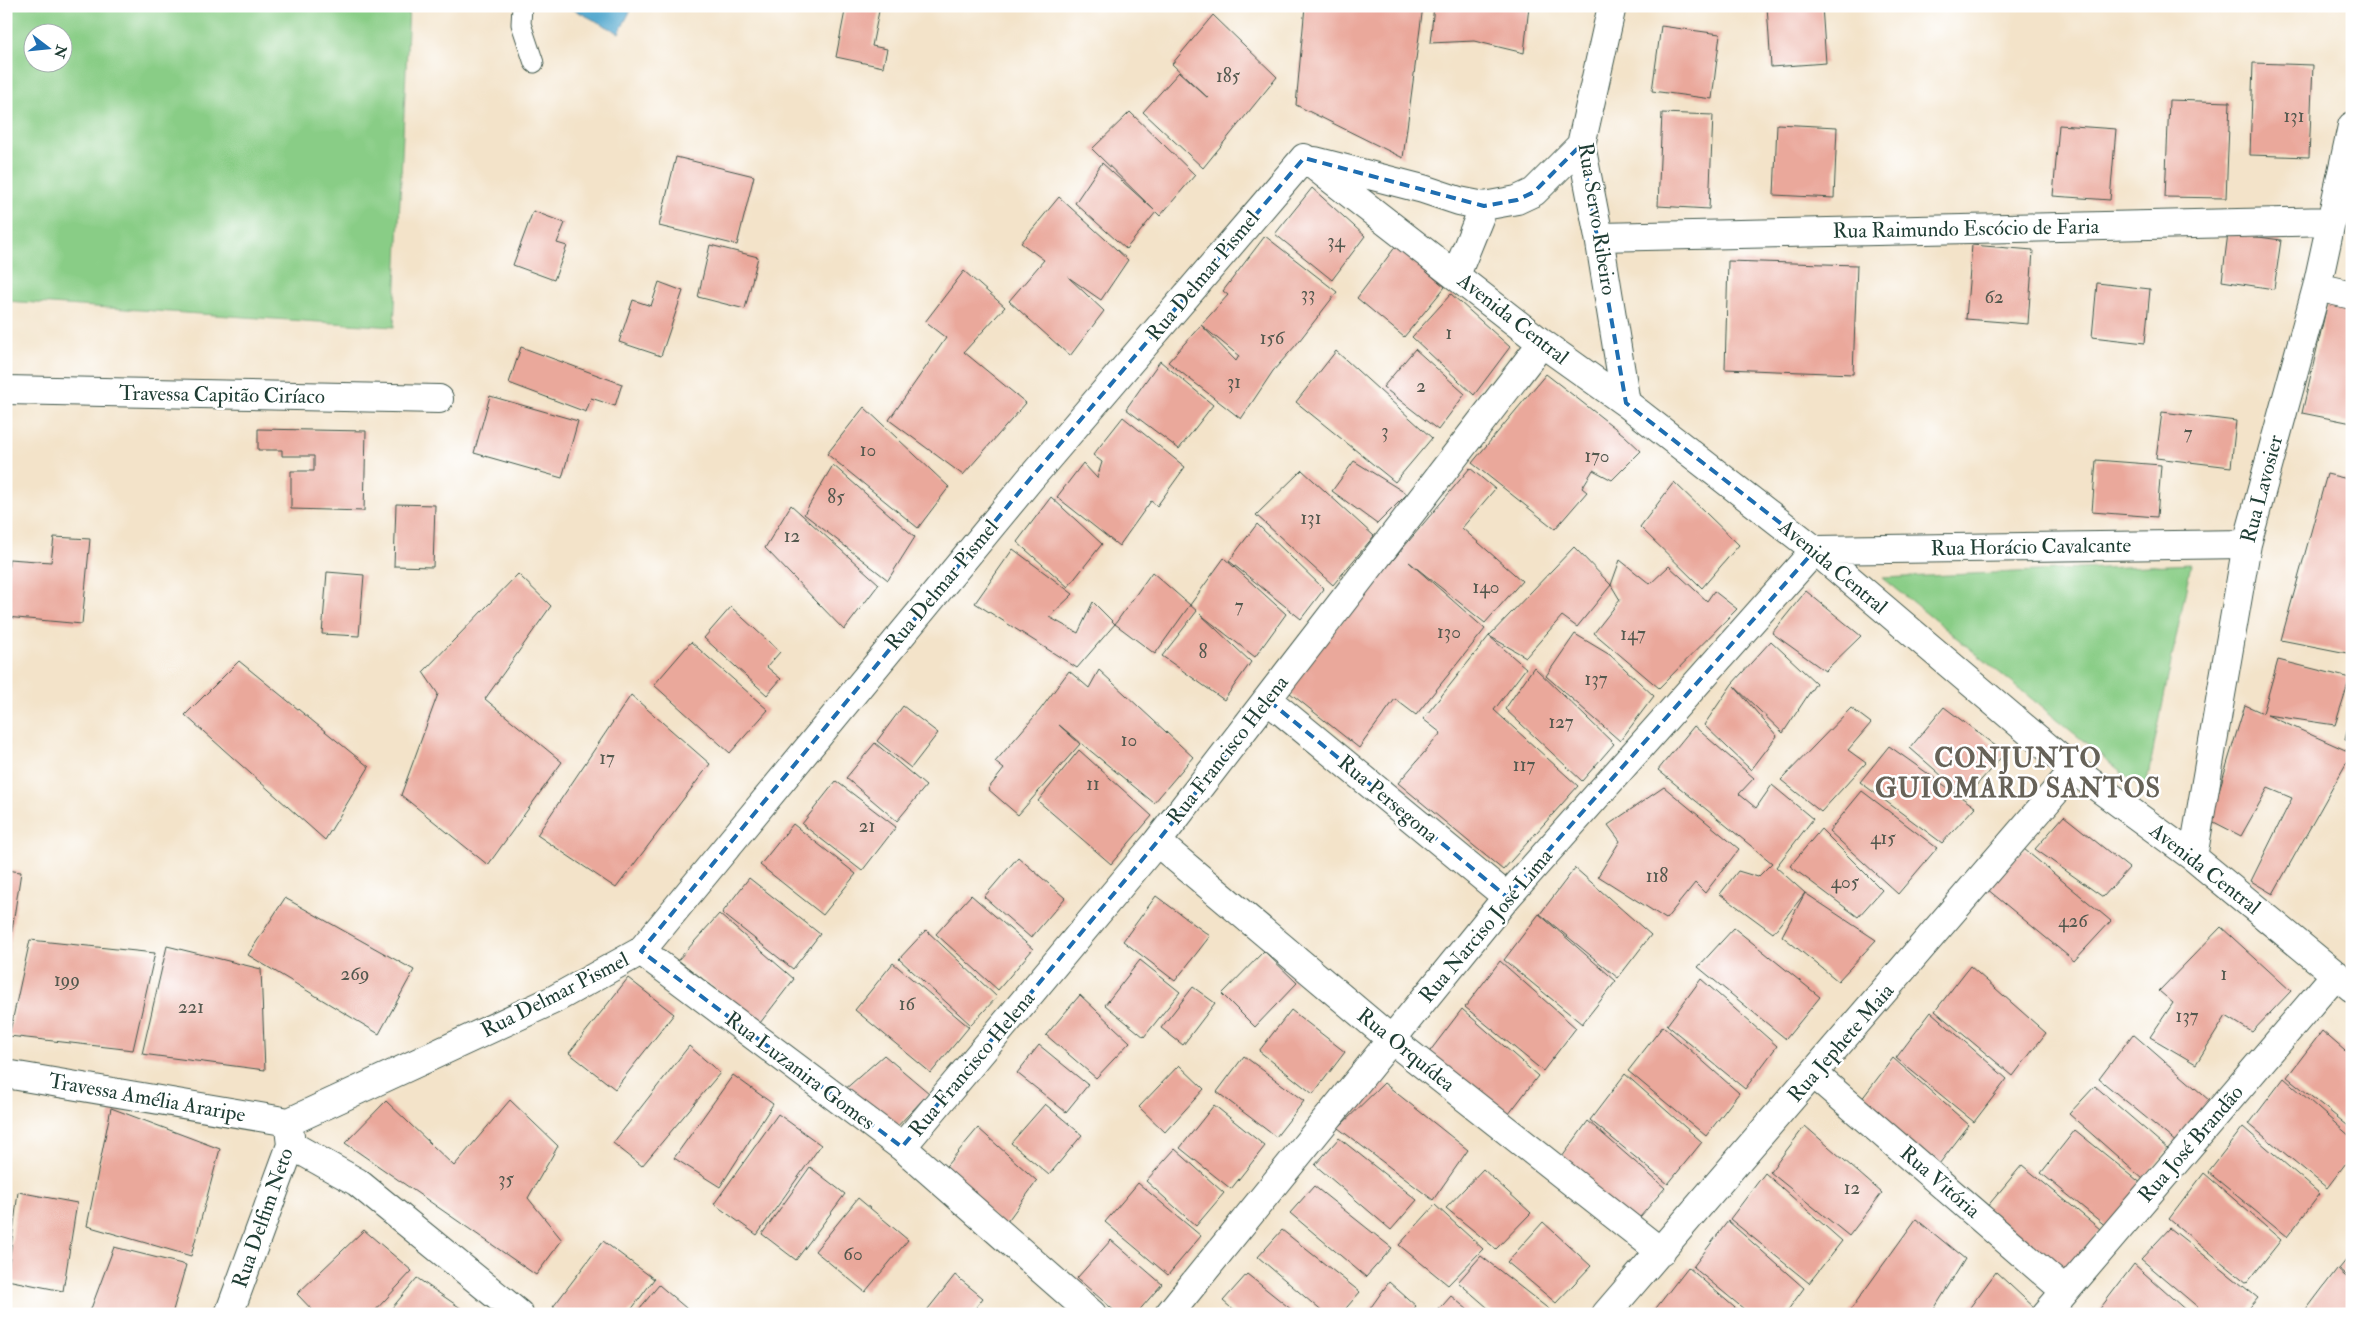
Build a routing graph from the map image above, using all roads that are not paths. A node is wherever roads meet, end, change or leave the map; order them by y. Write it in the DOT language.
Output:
graph roads {
  1 [pos="522,6"];
  2 [pos="1612,6"];
  3 [pos="534,63"];
  4 [pos="2352,126"];
  5 [pos="1582,145"];
  6 [pos="1304,158"];
  7 [pos="1484,206"];
  8 [pos="2332,222"];
  9 [pos="1599,237"];
  10 [pos="1456,275"];
  11 [pos="2317,287"];
  12 [pos="2352,295"];
  13 [pos="1542,343"];
  14 [pos="6,390"];
  15 [pos="438,399"];
  16 [pos="1626,403"];
  17 [pos="2247,544"];
  18 [pos="1815,550"];
  19 [pos="1268,700"];
  20 [pos="2074,770"];
  21 [pos="1157,842"];
  22 [pos="2193,857"];
  23 [pos="1507,897"];
  24 [pos="641,951"];
  25 [pos="2344,981"];
  26 [pos="1392,1040"];
  27 [pos="6,1074"];
  28 [pos="1814,1074"];
  29 [pos="290,1134"];
  30 [pos="902,1147"];
  31 [pos="1661,1252"];
  32 [pos="2065,1291"];
  33 [pos="229,1314"];
  34 [pos="519,1314"];
  35 [pos="1092,1314"];
  36 [pos="1170,1314"];
  37 [pos="1606,1314"];
  38 [pos="2046,1314"];
  1 -- 3 [label="lane"];
  2 -- 5 [label="street, Rua Servo Ribeiro"];
  4 -- 8 [label="street, Rua Lavosier"];
  5 -- 7 [label="street"];
  5 -- 9 [label="street, Rua Servo Ribeiro"];
  6 -- 7 [label="street"];
  6 -- 10 [label="street, Avenida Central"];
  6 -- 24 [label="street, Rua Delmar Pismel"];
  7 -- 10 [label="street"];
  8 -- 9 [label="street, Rua Raimundo Escócio de Faria"];
  8 -- 11 [label="street, Rua Lavosier"];
  9 -- 16 [label="street, Rua Servo Ribeiro"];
  10 -- 13 [label="street, Avenida Central"];
  11 -- 12 [label="street"];
  11 -- 17 [label="street, Rua Lavosier"];
  13 -- 16 [label="street, Avenida Central"];
  13 -- 19 [label="street, Rua Francisco Helena"];
  14 -- 15 [label="street, Travessa Capitão Ciríaco"];
  16 -- 18 [label="street, Avenida Central"];
  17 -- 18 [label="street, Rua Horácio Cavalcante"];
  17 -- 22 [label="street, Rua Lavosier"];
  18 -- 20 [label="street, Avenida Central"];
  18 -- 23 [label="street, Rua Narciso José Lima"];
  19 -- 21 [label="street, Rua Francisco Helena"];
  19 -- 23 [label="street, Rua Persegona"];
  20 -- 22 [label="street, Avenida Central"];
  20 -- 28 [label="street, Rua Jephete Maia"];
  21 -- 26 [label="street, Rua Orquídea"];
  21 -- 30 [label="street, Rua Francisco Helena"];
  22 -- 25 [label="street, Avenida Central"];
  23 -- 26 [label="street, Rua Narciso José Lima"];
  24 -- 29 [label="street, Rua Delmar Pismel"];
  24 -- 30 [label="street, Rua Luzanira Gomes"];
  25 -- 32 [label="street, Rua José Brandão"];
  26 -- 31 [label="street, Rua Orquídea"];
  26 -- 36 [label="street, Rua Narciso José Lima"];
  27 -- 29 [label="street, Travessa Amélia Araripe"];
  28 -- 31 [label="street, Rua Jephete Maia"];
  28 -- 32 [label="street, Rua Vitória"];
  29 -- 33 [label="street, Rua Delfim Neto"];
  29 -- 34 [label="street, Travessa Amélia Araripe"];
  30 -- 35 [label="street, Rua Luzanira Gomes"];
  31 -- 37 [label="street, Rua Jephete Maia"];
  32 -- 38 [label="street, Rua José Brandão"];
}
